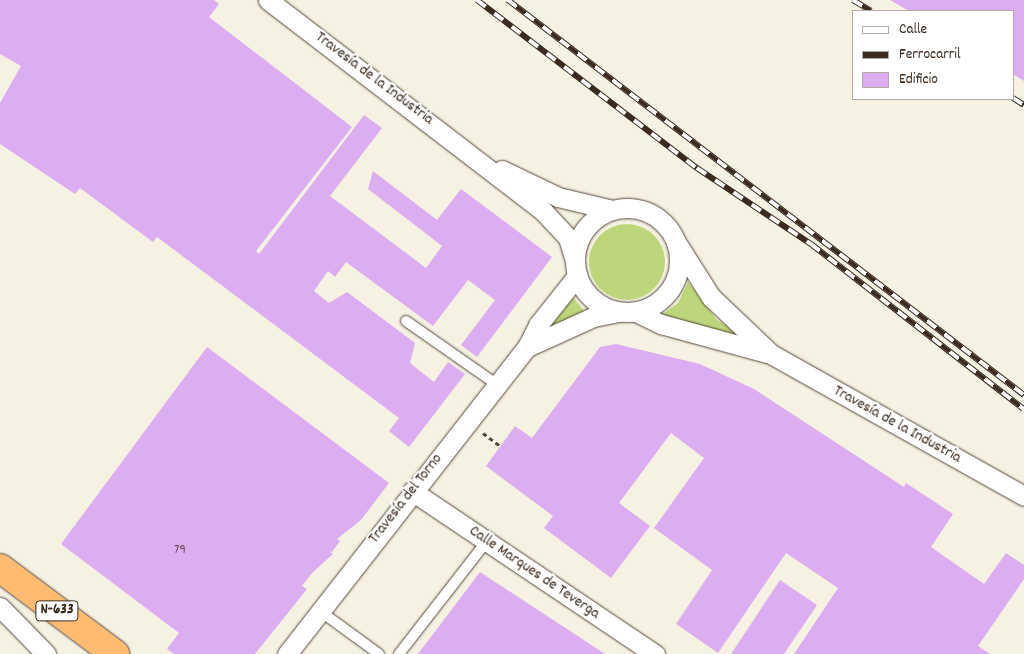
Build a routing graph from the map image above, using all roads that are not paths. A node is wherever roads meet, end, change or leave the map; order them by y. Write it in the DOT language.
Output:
graph roads {
  1 [pos="268,0"];
  2 [pos="479,159"];
  3 [pos="612,210"];
  4 [pos="678,246"];
  5 [pos="576,268"];
  6 [pos="627,312"];
  7 [pos="406,321"];
  8 [pos="528,347"];
  9 [pos="771,354"];
  10 [pos="496,384"];
  11 [pos="412,491"];
  12 [pos="1024,496"];
  13 [pos="487,541"];
  14 [pos="0,568"];
  15 [pos="0,606"];
  16 [pos="320,611"];
  17 [pos="367,651"];
  18 [pos="46,654"];
  19 [pos="114,654"];
  20 [pos="287,654"];
  21 [pos="379,654"];
  22 [pos="399,654"];
  23 [pos="655,654"];
  1 -- 2 [label="street, Travesía de la Industria"];
  2 -- 3 [label="street, Travesía de la Industria"];
  2 -- 5 [label="street, Travesía de la Industria"];
  3 -- 4 [label="street, Travesía de la Industria"];
  3 -- 5 [label="street"];
  4 -- 6 [label="street"];
  4 -- 9 [label="street, Travesía de la Industria"];
  5 -- 6 [label="street, Travesía de la Industria"];
  5 -- 8 [label="street, Travesía del Torno"];
  6 -- 8 [label="street, Travesía del Torno"];
  6 -- 9 [label="street, Travesía de la Industria"];
  7 -- 10 [label="lane"];
  8 -- 10 [label="street, Travesía del Torno"];
  9 -- 12 [label="street, Travesía de la Industria"];
  10 -- 11 [label="street, Travesía del Torno"];
  11 -- 13 [label="street, Calle Marques de Teverga"];
  11 -- 16 [label="street, Travesía del Torno"];
  13 -- 22 [label="lane"];
  13 -- 23 [label="street, Calle Marques de Teverga"];
  14 -- 19 [label="highway, N-633"];
  15 -- 18 [label="street"];
  16 -- 17 [label="lane"];
  16 -- 20 [label="street, Travesía del Torno"];
  17 -- 21 [label="lane"];
}
